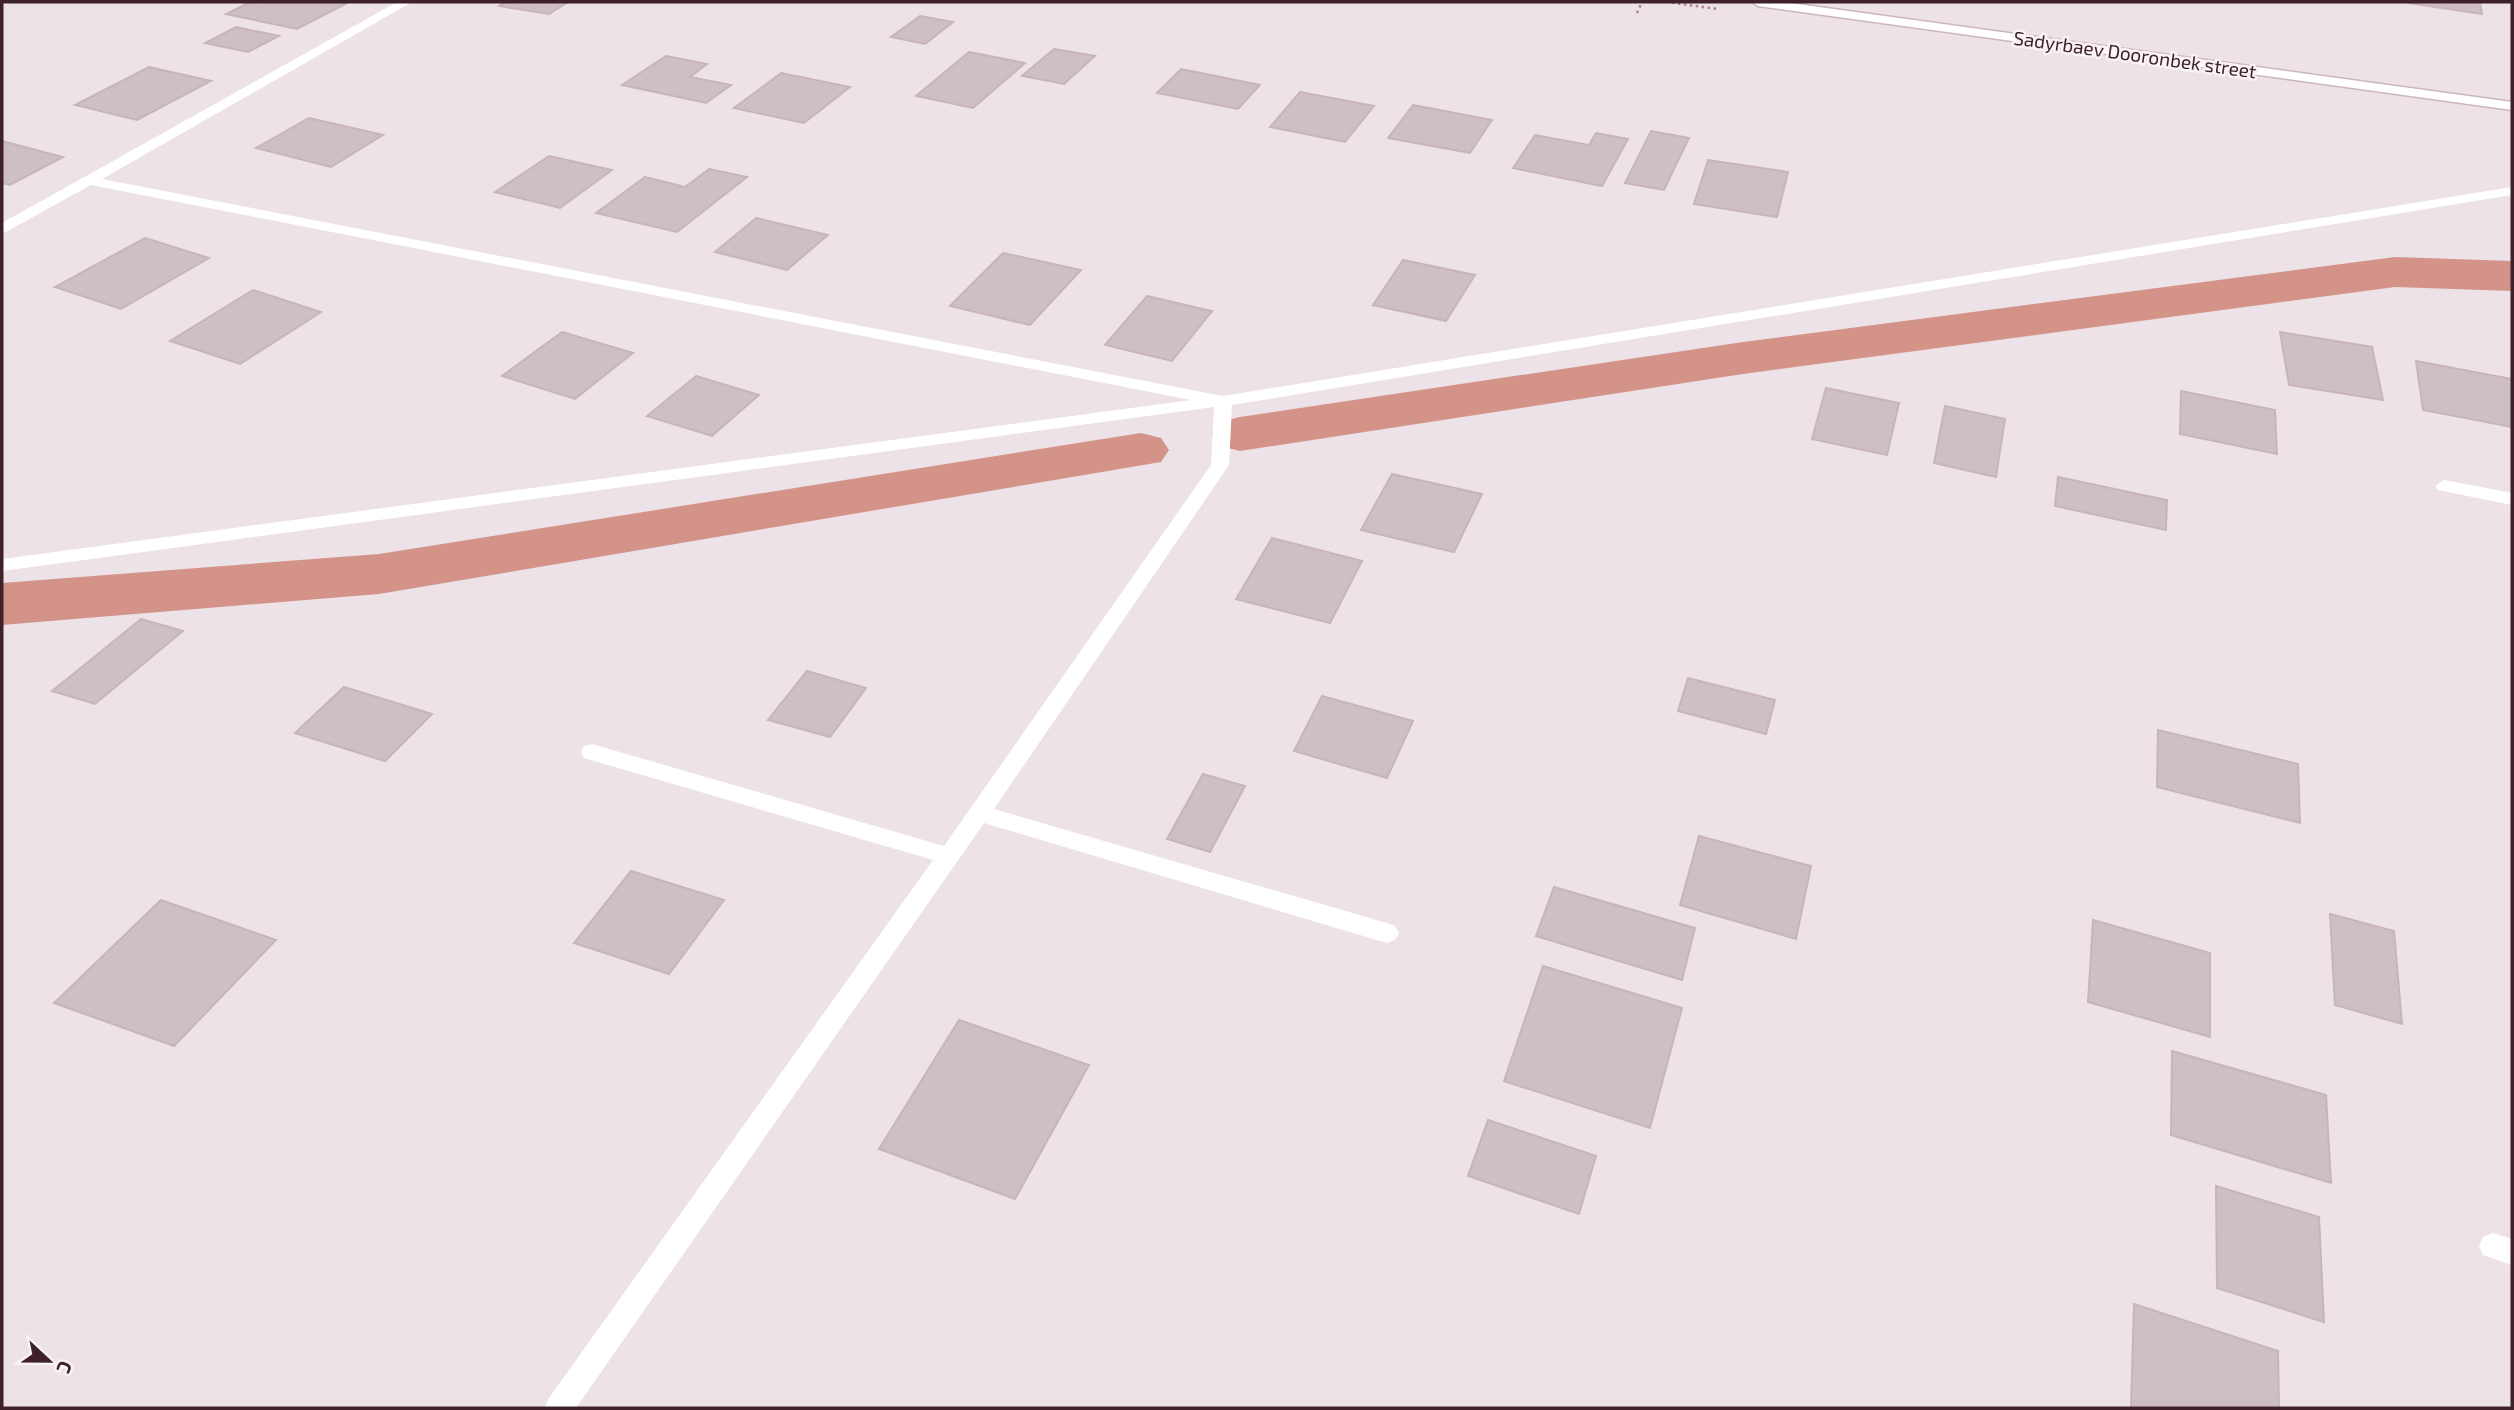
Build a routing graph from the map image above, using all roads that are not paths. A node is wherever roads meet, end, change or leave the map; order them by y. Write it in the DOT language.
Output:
graph roads {
  1 [pos="406,2"];
  2 [pos="1758,2"];
  3 [pos="2512,106"];
  4 [pos="87,180"];
  5 [pos="2512,191"];
  6 [pos="2,229"];
  7 [pos="1223,401"];
  8 [pos="2444,486"];
  9 [pos="2512,499"];
  10 [pos="2,565"];
  11 [pos="592,752"];
  12 [pos="979,813"];
  13 [pos="949,856"];
  14 [pos="1387,933"];
  15 [pos="559,1408"];
  1 -- 4 [label="street"];
  2 -- 3 [label="street, Sadyrbaev Dooronbek street"];
  4 -- 6 [label="street"];
  4 -- 7 [label="street"];
  5 -- 7 [label="street"];
  7 -- 10 [label="street"];
  7 -- 12 [label="street"];
  8 -- 9 [label="street"];
  11 -- 13 [label="street"];
  12 -- 13 [label="street"];
  12 -- 14 [label="street"];
  13 -- 15 [label="street"];
}
